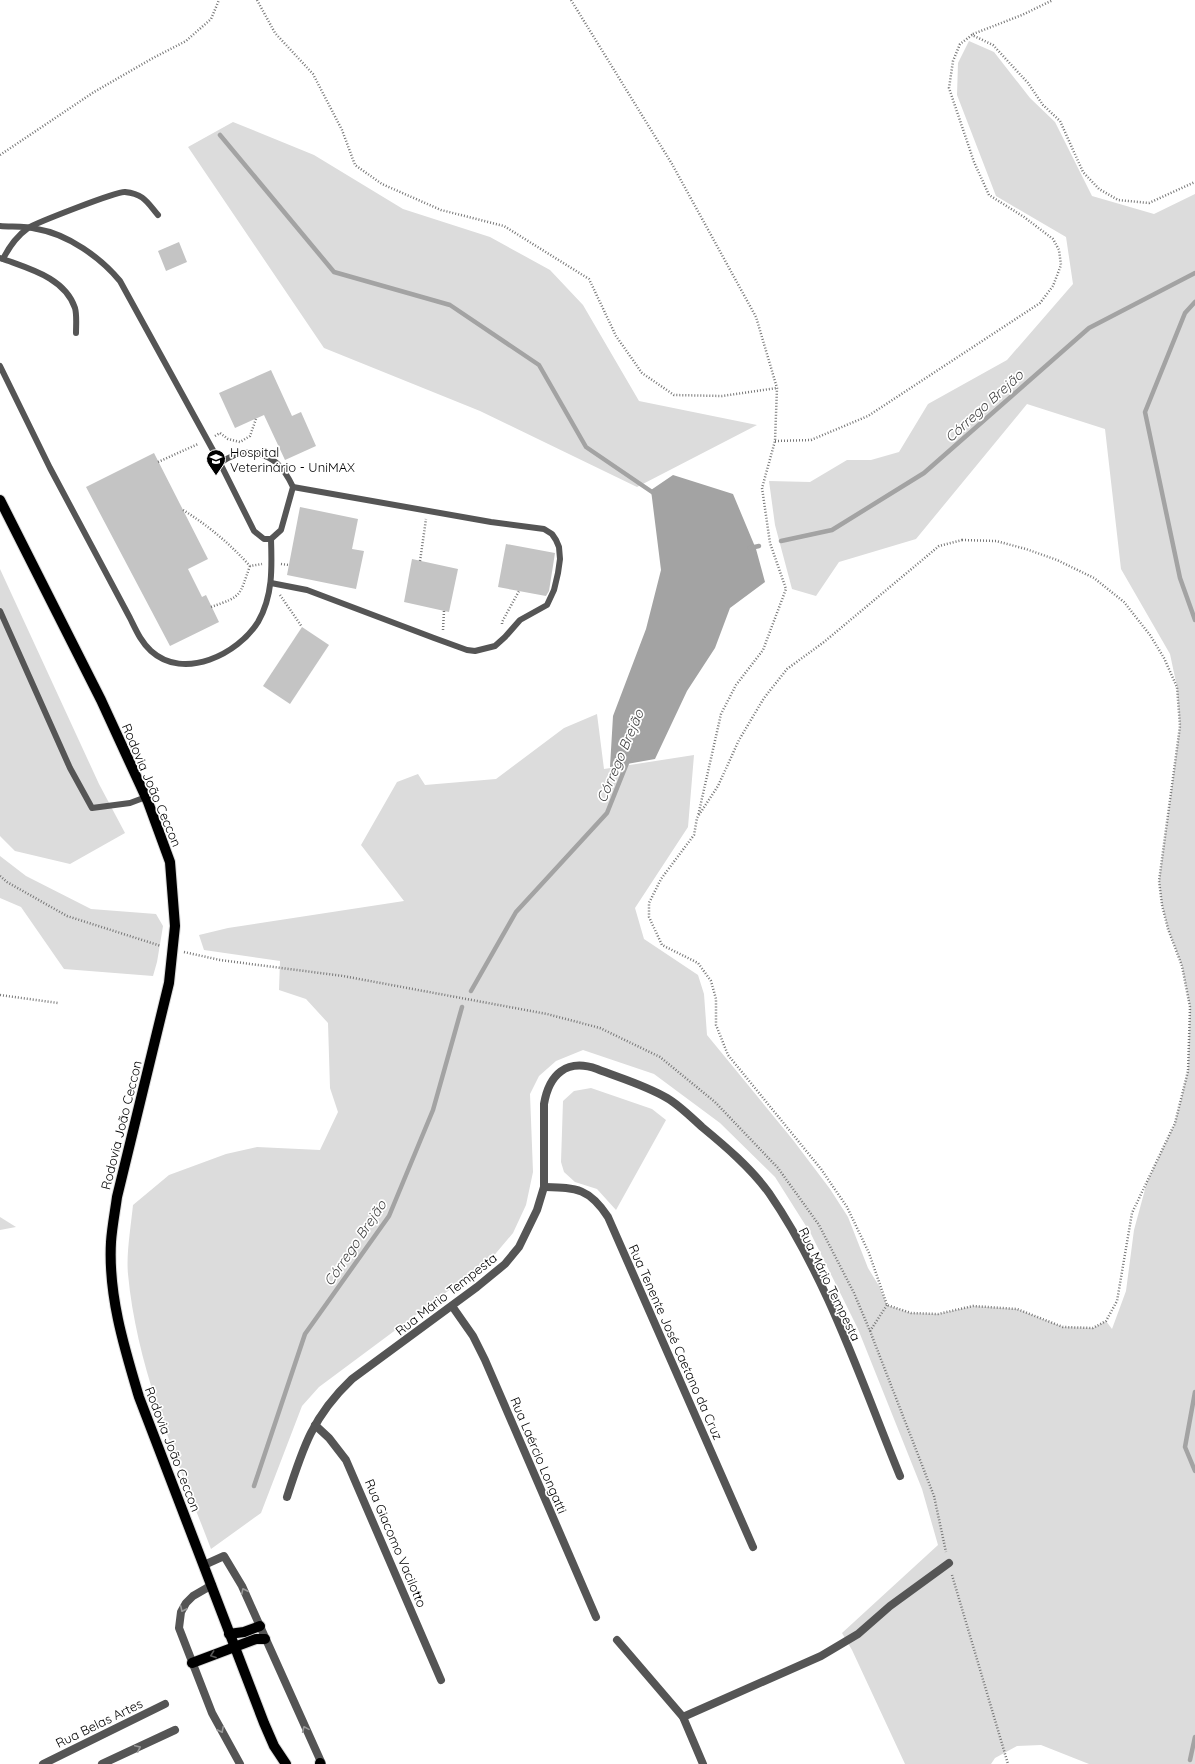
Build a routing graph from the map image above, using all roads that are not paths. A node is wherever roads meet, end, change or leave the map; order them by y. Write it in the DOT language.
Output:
graph roads {
  1 [pos="158,215"];
  2 [pos="0,226"];
  3 [pos="28,228"];
  4 [pos="2,258"];
  5 [pos="76,333"];
  6 [pos="0,366"];
  7 [pos="220,463"];
  8 [pos="293,487"];
  9 [pos="0,500"];
  10 [pos="271,539"];
  11 [pos="272,583"];
  12 [pos="0,611"];
  13 [pos="146,797"];
  14 [pos="544,1187"];
  15 [pos="452,1306"];
  16 [pos="315,1425"];
  17 [pos="900,1476"];
  18 [pos="287,1498"];
  19 [pos="753,1547"];
  20 [pos="949,1563"];
  21 [pos="204,1565"];
  22 [pos="212,1585"];
  23 [pos="596,1617"];
  24 [pos="260,1626"];
  25 [pos="229,1634"];
  26 [pos="265,1639"];
  27 [pos="617,1640"];
  28 [pos="234,1648"];
  29 [pos="192,1663"];
  30 [pos="441,1680"];
  31 [pos="165,1704"];
  32 [pos="683,1717"];
  33 [pos="176,1730"];
  34 [pos="43,1764"];
  35 [pos="102,1764"];
  36 [pos="240,1764"];
  37 [pos="286,1764"];
  38 [pos="321,1764"];
  39 [pos="703,1764"];
  1 -- 3 [label="lane"];
  2 -- 3 [label="lane"];
  3 -- 4 [label="lane"];
  3 -- 7 [label="lane"];
  4 -- 5 [label="lane"];
  6 -- 11 [label="lane"];
  7 -- 8 [label="lane"];
  7 -- 10 [label="lane"];
  8 -- 10 [label="lane"];
  8 -- 11 [label="lane"];
  9 -- 13 [label="main road, Rodovia João Ceccon"];
  10 -- 11 [label="lane"];
  12 -- 13 [label="lane"];
  13 -- 21 [label="main road, Rodovia João Ceccon"];
  14 -- 15 [label="street, Rua Mário Tempesta"];
  14 -- 17 [label="street, Rua Mário Tempesta"];
  14 -- 19 [label="street, Rua Tenente José Caetano da Cruz"];
  15 -- 16 [label="street, Rua Mário Tempesta"];
  15 -- 23 [label="street, Rua Laércio Longatti"];
  16 -- 18 [label="street, Rua Mário Tempesta"];
  16 -- 30 [label="street, Rua Giacomo Vacilotto"];
  20 -- 32 [label="street"];
  21 -- 22 [label="main road, Rodovia João Ceccon"];
  24 -- 21 [label="street, one-way"];
  22 -- 25 [label="main road, Rodovia João Ceccon"];
  22 -- 29 [label="street, one-way"];
  24 -- 25 [label="main road"];
  24 -- 26 [label="street"];
  25 -- 28 [label="main road, Rodovia João Ceccon"];
  26 -- 28 [label="main road"];
  38 -- 26 [label="street, one-way"];
  27 -- 32 [label="street"];
  28 -- 29 [label="main road, one-way"];
  28 -- 37 [label="main road, Rodovia João Ceccon"];
  29 -- 36 [label="street, one-way"];
  31 -- 34 [label="street, Rua Belas Artes"];
  32 -- 39 [label="street"];
  35 -- 33 [label="street, one-way"];
}
